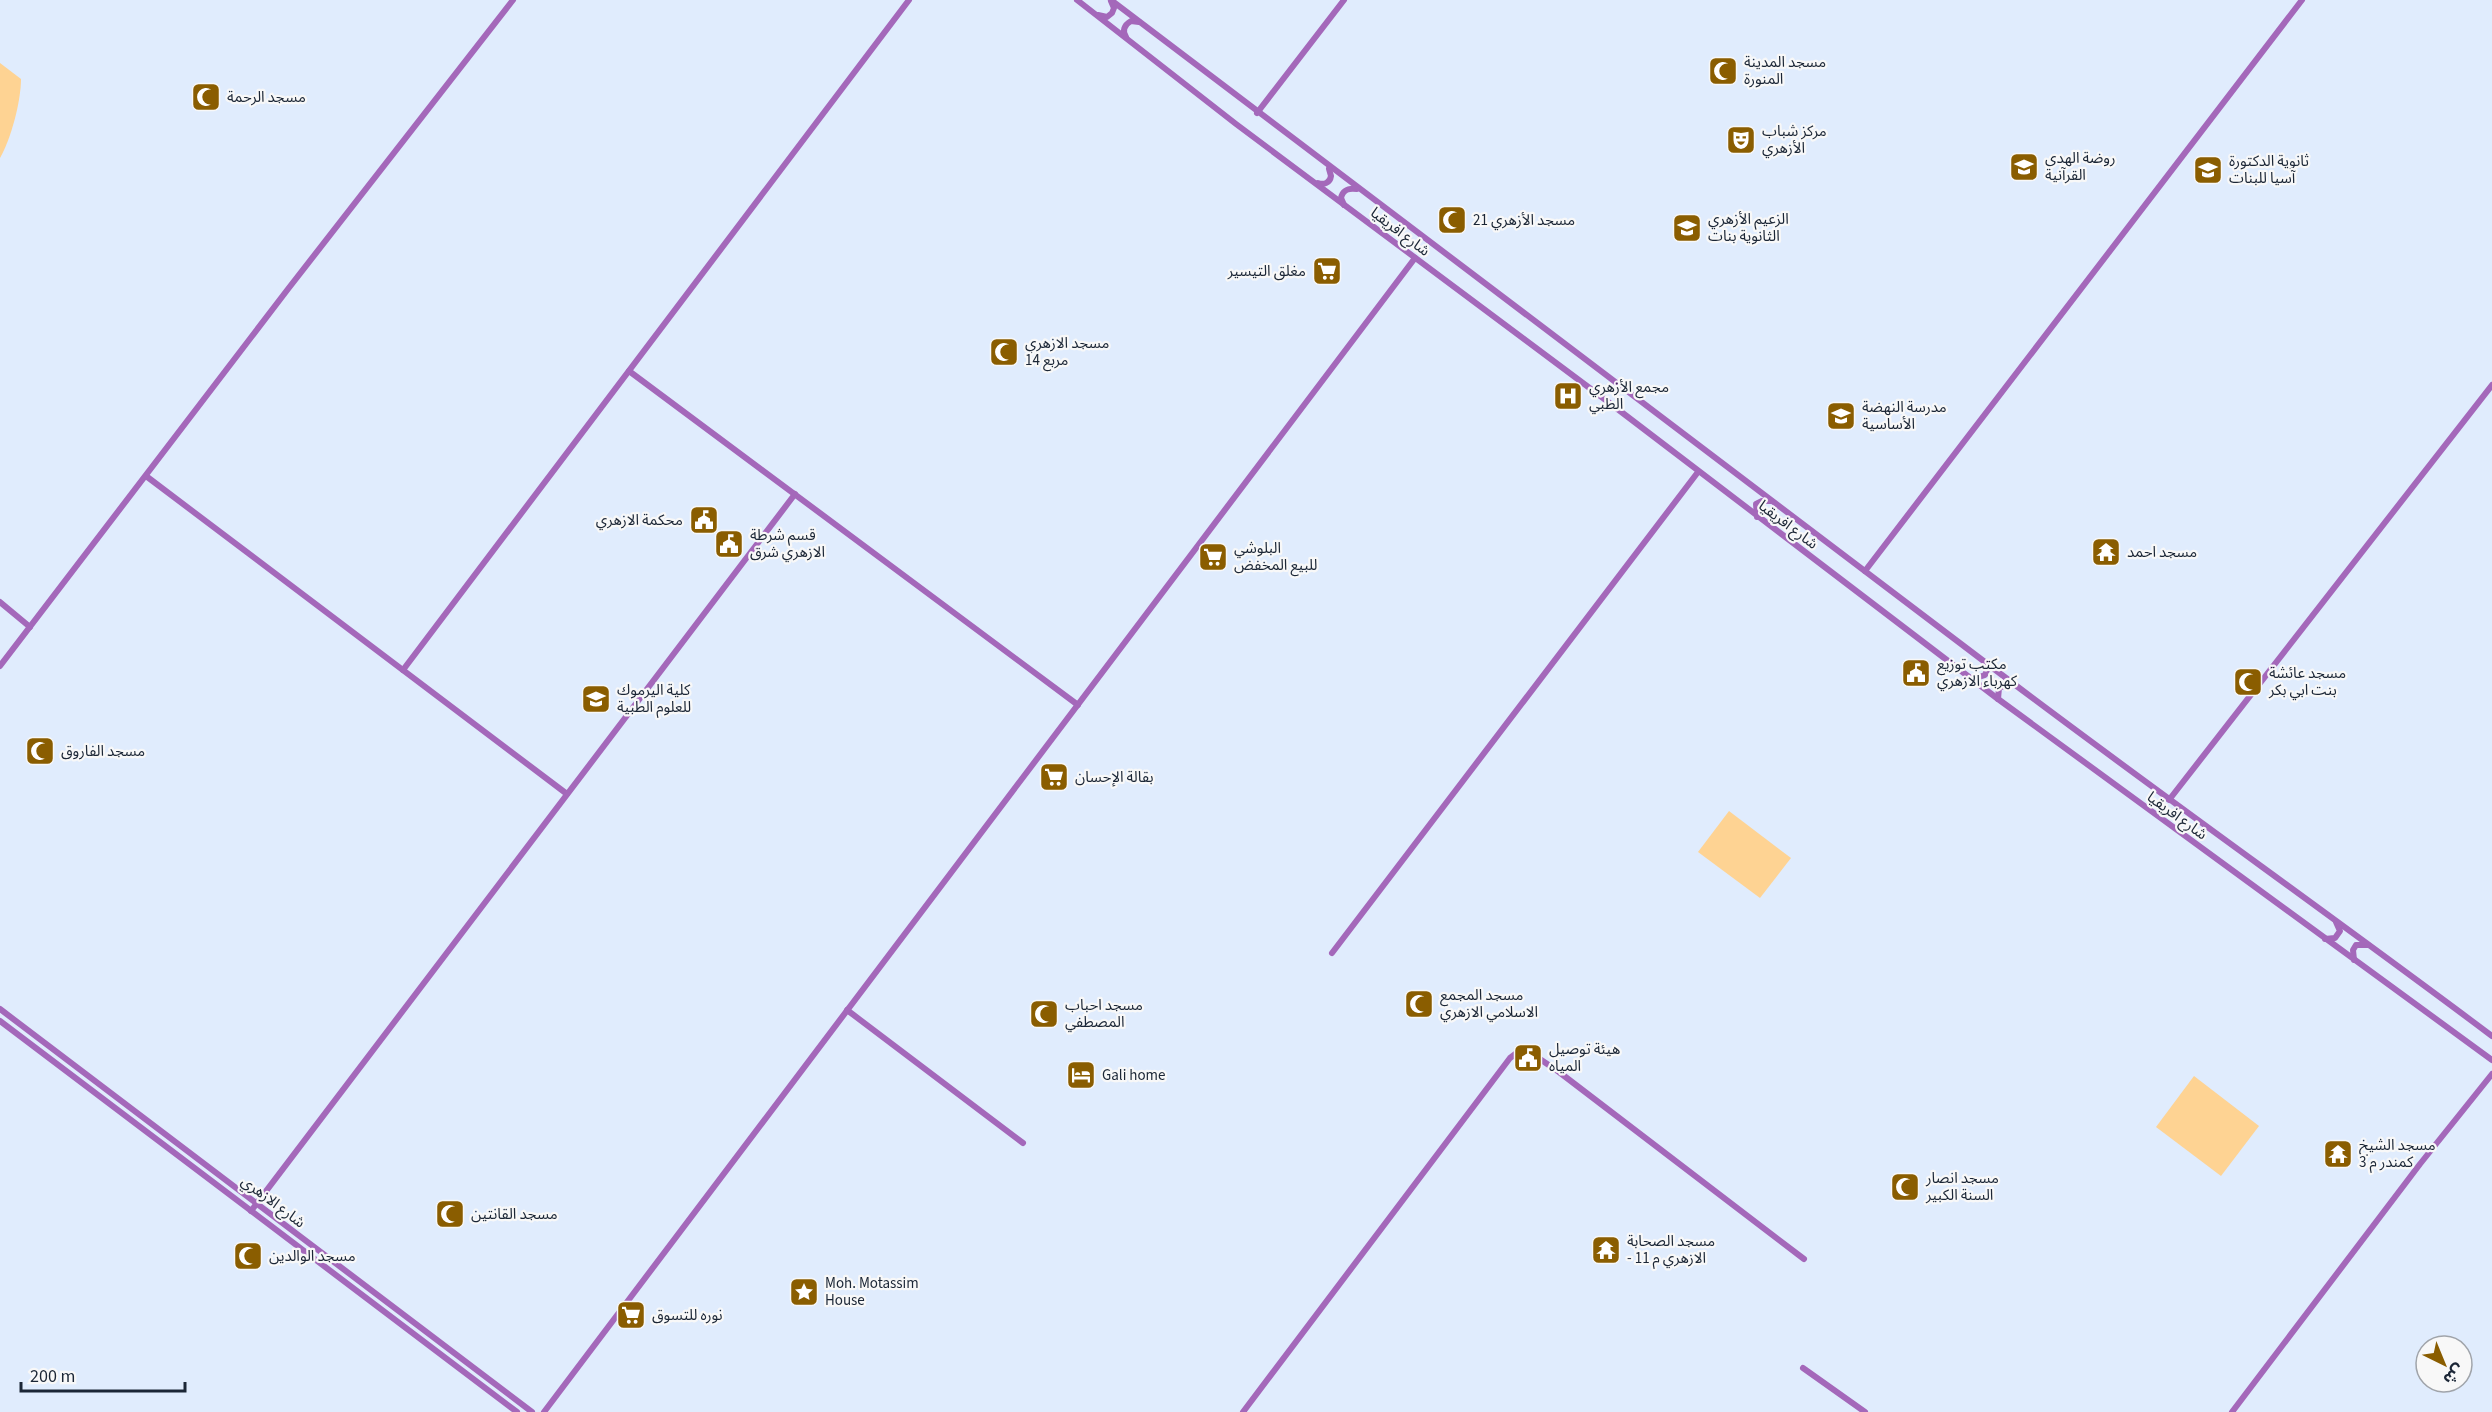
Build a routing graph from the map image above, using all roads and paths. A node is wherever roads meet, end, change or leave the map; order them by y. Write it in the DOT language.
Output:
graph roads {
  1 [pos="513,0"];
  2 [pos="909,0"];
  3 [pos="1077,0"];
  4 [pos="1111,0"];
  5 [pos="1344,0"];
  6 [pos="2302,0"];
  7 [pos="1095,14"];
  8 [pos="1143,24"];
  9 [pos="1128,39"];
  10 [pos="1257,113"];
  11 [pos="1326,165"];
  12 [pos="1314,182"];
  13 [pos="1358,189"];
  14 [pos="1344,205"];
  15 [pos="1415,258"];
  16 [pos="629,371"];
  17 [pos="2492,385"];
  18 [pos="1698,472"];
  19 [pos="146,476"];
  20 [pos="795,494"];
  21 [pos="1772,501"];
  22 [pos="1757,517"];
  23 [pos="1865,572"];
  24 [pos="0,602"];
  25 [pos="30,627"];
  26 [pos="1984,662"];
  27 [pos="0,666"];
  28 [pos="403,670"];
  29 [pos="1972,679"];
  30 [pos="2011,683"];
  31 [pos="1998,699"];
  32 [pos="1078,705"];
  33 [pos="567,794"];
  34 [pos="2169,800"];
  35 [pos="2335,921"];
  36 [pos="2325,939"];
  37 [pos="2369,945"];
  38 [pos="1332,953"];
  39 [pos="2354,960"];
  40 [pos="0,1009"];
  41 [pos="847,1010"];
  42 [pos="0,1021"];
  43 [pos="2492,1036"];
  44 [pos="2492,1060"];
  45 [pos="2492,1074"];
  46 [pos="1023,1143"];
  47 [pos="256,1204"];
  48 [pos="250,1211"];
  49 [pos="1804,1259"];
  50 [pos="1803,1368"];
  51 [pos="517,1412"];
  52 [pos="532,1412"];
  53 [pos="544,1412"];
  54 [pos="1243,1412"];
  55 [pos="1865,1412"];
  56 [pos="2232,1412"];
  1 -- 19 [label="street"];
  2 -- 16 [label="street"];
  3 -- 7 [label="street, شارع افريقيا"];
  4 -- 7 [label="street"];
  4 -- 8 [label="street, شارع افريقيا"];
  5 -- 10 [label="street"];
  6 -- 23 [label="street"];
  7 -- 9 [label="street, شارع افريقيا"];
  8 -- 9 [label="street"];
  8 -- 10 [label="street, شارع افريقيا"];
  9 -- 12 [label="street, شارع افريقيا"];
  10 -- 11 [label="street, شارع افريقيا"];
  11 -- 12 [label="street"];
  11 -- 13 [label="street, شارع افريقيا"];
  12 -- 14 [label="street, شارع افريقيا"];
  13 -- 14 [label="street"];
  13 -- 21 [label="street, شارع افريقيا"];
  14 -- 15 [label="street, شارع افريقيا"];
  15 -- 18 [label="street, شارع افريقيا"];
  15 -- 32 [label="street"];
  16 -- 20 [label="street"];
  16 -- 28 [label="street"];
  17 -- 34 [label="street"];
  18 -- 22 [label="street, شارع افريقيا"];
  18 -- 38 [label="street"];
  19 -- 25 [label="street"];
  19 -- 28 [label="street"];
  20 -- 32 [label="street"];
  20 -- 33 [label="street"];
  21 -- 22 [label="street"];
  21 -- 23 [label="street, شارع افريقيا"];
  22 -- 29 [label="street, شارع افريقيا"];
  23 -- 26 [label="street, شارع افريقيا"];
  24 -- 25 [label="street"];
  25 -- 27 [label="street"];
  26 -- 29 [label="street"];
  26 -- 30 [label="street, شارع افريقيا"];
  28 -- 33 [label="street"];
  29 -- 31 [label="street, شارع افريقيا"];
  30 -- 31 [label="street"];
  30 -- 34 [label="street, شارع افريقيا"];
  31 -- 36 [label="street, شارع افريقيا"];
  32 -- 41 [label="street"];
  33 -- 47 [label="street"];
  34 -- 35 [label="street, شارع افريقيا"];
  35 -- 36 [label="street"];
  35 -- 37 [label="street, شارع افريقيا"];
  36 -- 39 [label="street, شارع افريقيا"];
  37 -- 39 [label="street"];
  37 -- 43 [label="street, شارع افريقيا"];
  39 -- 44 [label="street, شارع افريقيا"];
  40 -- 47 [label="street, شارع الازهري"];
  41 -- 46 [label="street"];
  41 -- 53 [label="street"];
  42 -- 48 [label="street, شارع الازهري"];
  45 -- 56 [label="street"];
  47 -- 48 [label="street"];
  47 -- 52 [label="street, شارع الازهري"];
  48 -- 51 [label="street, شارع الازهري"];
  49 -- 54 [label="street"];
  50 -- 55 [label="street"];
}
